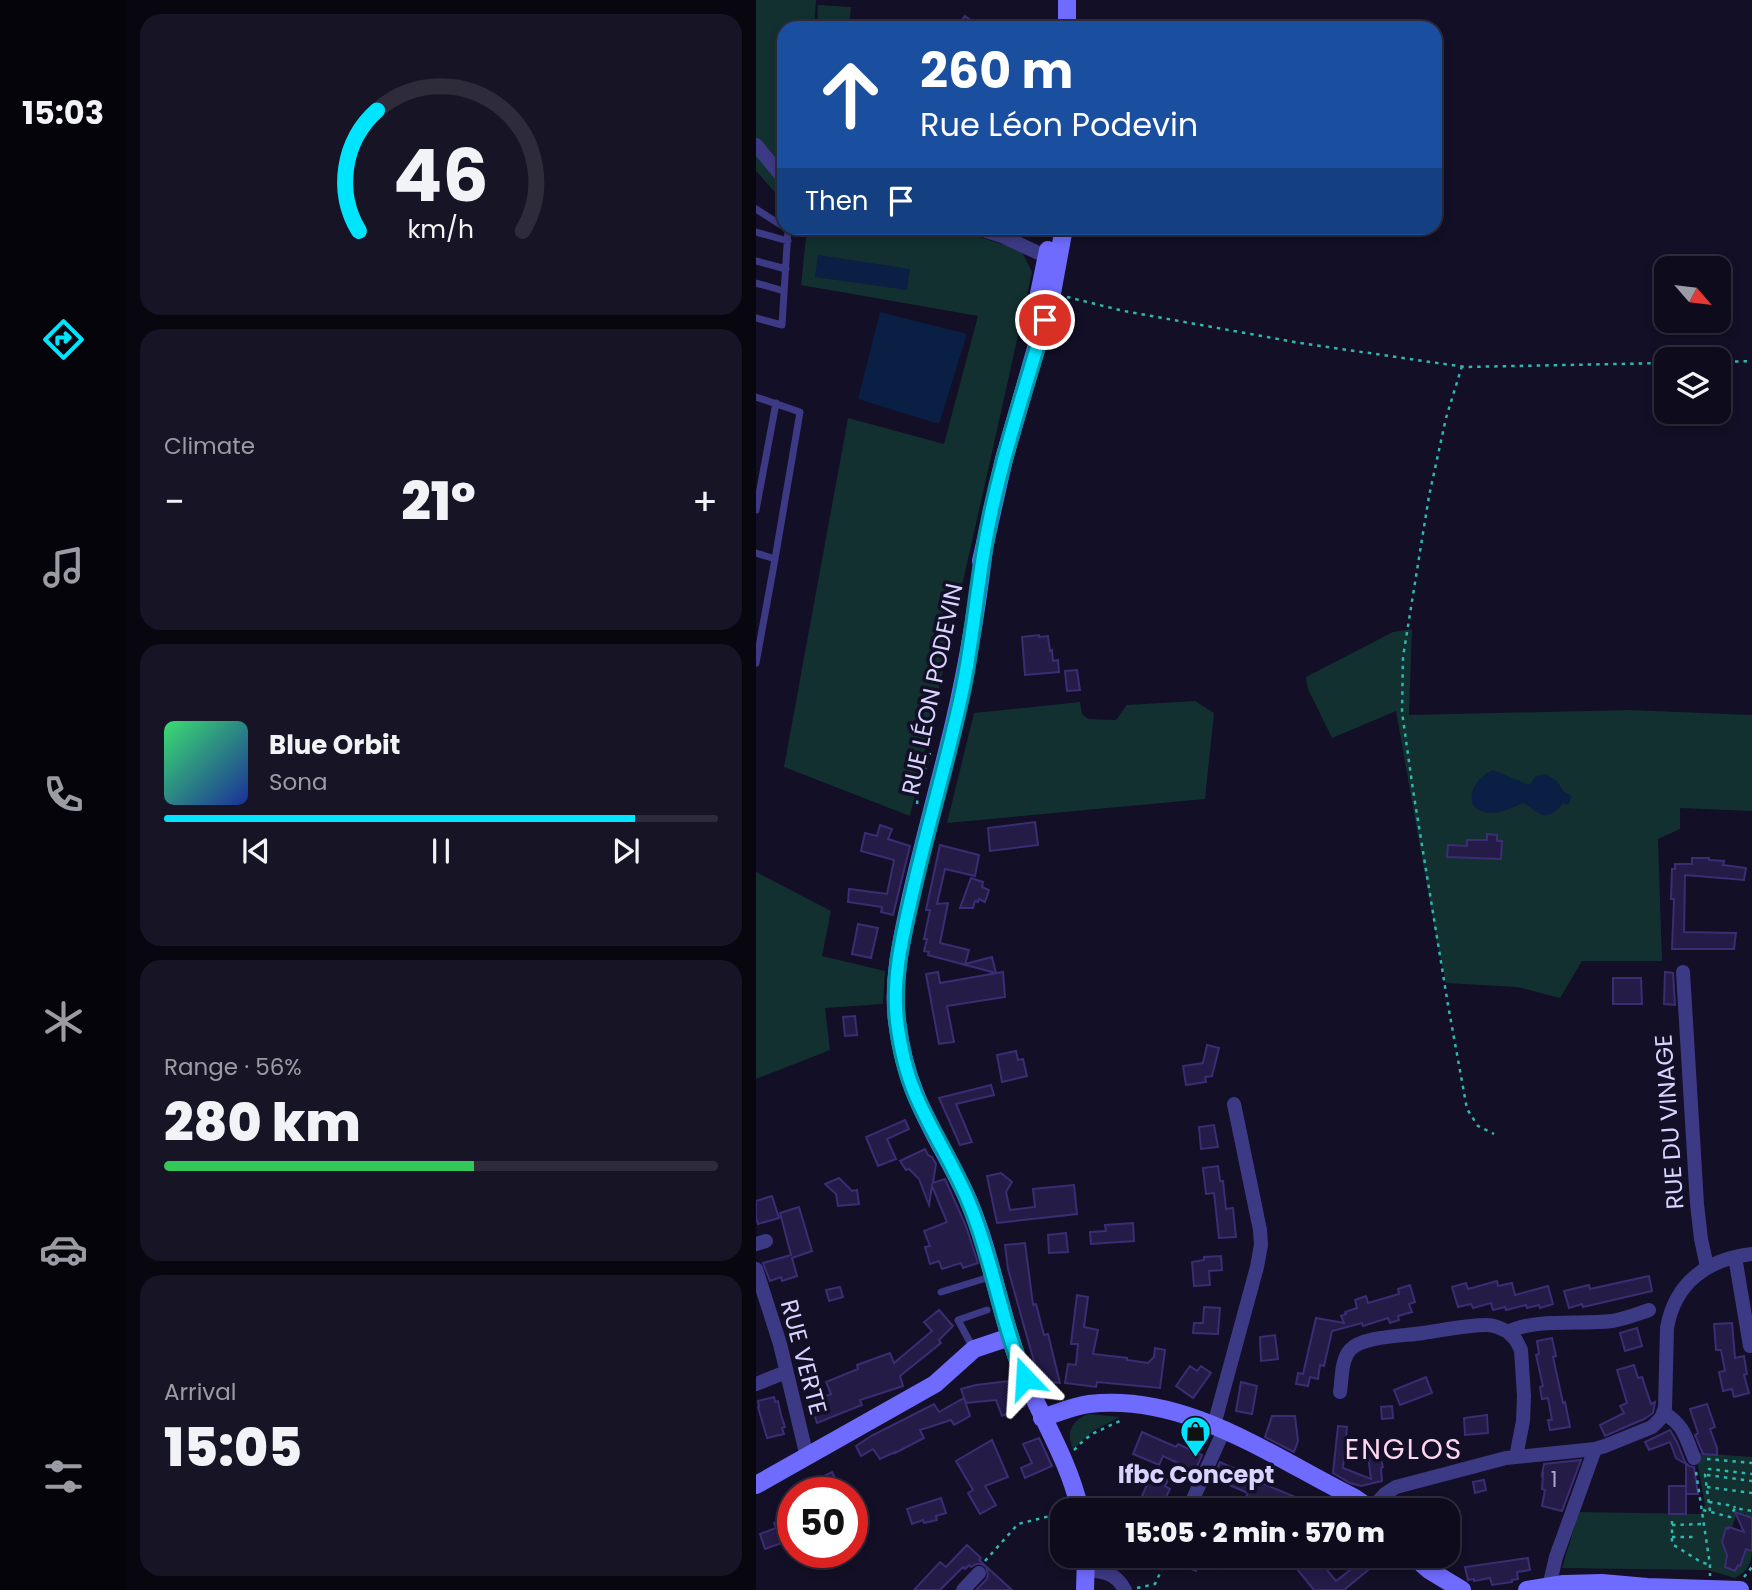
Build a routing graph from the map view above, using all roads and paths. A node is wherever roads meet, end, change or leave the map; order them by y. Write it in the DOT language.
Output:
graph roads {
  1 [pos="756,145"];
  2 [pos="777,170"];
  3 [pos="756,209"];
  4 [pos="777,222"];
  5 [pos="756,232"];
  6 [pos="788,235"];
  7 [pos="999,235"];
  8 [pos="1051,235"];
  9 [pos="1061,235"];
  10 [pos="788,241"];
  11 [pos="1053,257"];
  12 [pos="756,261"];
  13 [pos="786,269"];
  14 [pos="756,283"];
  15 [pos="784,290"];
  16 [pos="1052,293"];
  17 [pos="756,318"];
  18 [pos="1752,361"];
  19 [pos="1731,362"];
  20 [pos="1654,363"];
  21 [pos="1462,366"];
  22 [pos="756,397"];
  23 [pos="776,404"];
  24 [pos="1004,459"];
  25 [pos="756,510"];
  26 [pos="756,553"];
  27 [pos="775,559"];
  28 [pos="756,663"];
  29 [pos="1683,972"];
  30 [pos="1234,1104"];
  31 [pos="1494,1133"];
  32 [pos="1752,1254"];
  33 [pos="1735,1257"];
  34 [pos="1707,1267"];
  35 [pos="756,1269"];
  36 [pos="994,1276"];
  37 [pos="941,1293"];
  38 [pos="987,1310"];
  39 [pos="1649,1310"];
  40 [pos="1508,1332"];
  41 [pos="1010,1336"];
  42 [pos="1750,1346"];
  43 [pos="974,1349"];
  44 [pos="786,1372"];
  45 [pos="756,1384"];
  46 [pos="1340,1392"];
  47 [pos="1140,1406"];
  48 [pos="1664,1413"];
  49 [pos="1042,1418"];
  50 [pos="1219,1427"];
  51 [pos="1595,1449"];
  52 [pos="1058,1450"];
  53 [pos="807,1457"];
  54 [pos="1516,1457"];
  55 [pos="1694,1458"];
  56 [pos="1752,1463"];
  57 [pos="1752,1474"];
  58 [pos="1705,1475"];
  59 [pos="1752,1480"];
  60 [pos="756,1485"];
  61 [pos="1707,1487"];
  62 [pos="1752,1493"];
  63 [pos="1077,1498"];
  64 [pos="1192,1498"];
  65 [pos="1353,1498"];
  66 [pos="1381,1498"];
  67 [pos="1709,1502"];
  68 [pos="1735,1508"];
  69 [pos="1702,1510"];
  70 [pos="1752,1510"];
  71 [pos="1710,1511"];
  72 [pos="1050,1516"];
  73 [pos="1704,1524"];
  74 [pos="1672,1537"];
  75 [pos="1696,1537"];
  76 [pos="1710,1565"];
  77 [pos="1086,1568"];
  78 [pos="1094,1568"];
  79 [pos="1162,1568"];
  80 [pos="1427,1568"];
  81 [pos="979,1573"];
  82 [pos="1457,1587"];
  83 [pos="1647,1587"];
  84 [pos="1550,1588"];
  85 [pos="1710,1588"];
  86 [pos="954,1590"];
  87 [pos="964,1590"];
  88 [pos="1086,1590"];
  89 [pos="1125,1590"];
  90 [pos="1130,1590"];
  91 [pos="1474,1590"];
  92 [pos="1527,1590"];
  93 [pos="1604,1590"];
  94 [pos="1740,1590"];
  1 -- 2 [label="street"];
  3 -- 4 [label="lane"];
  5 -- 10 [label="lane"];
  6 -- 10 [label="lane"];
  7 -- 11 [label="street"];
  8 -- 11 [label="main road, RUE LÉON PODEVIN"];
  9 -- 11 [label="main road, RUE LÉON PODEVIN"];
  10 -- 13 [label="lane"];
  11 -- 16 [label="main road, RUE LÉON PODEVIN"];
  11 -- 24 [label="main road, RUE LÉON PODEVIN"];
  12 -- 13 [label="lane"];
  13 -- 15 [label="lane"];
  14 -- 15 [label="lane"];
  15 -- 17 [label="lane"];
  16 -- 21 [label="path"];
  16 -- 24 [label="main road, RUE LÉON PODEVIN"];
  18 -- 19 [label="path"];
  20 -- 21 [label="path"];
  21 -- 31 [label="path"];
  22 -- 23 [label="lane"];
  23 -- 25 [label="lane"];
  23 -- 27 [label="lane"];
  24 -- 36 [label="main road, RUE LÉON PODEVIN"];
  26 -- 27 [label="lane"];
  27 -- 28 [label="lane"];
  29 -- 34 [label="street, RUE DU VINAGE"];
  30 -- 50 [label="street"];
  32 -- 33 [label="street"];
  33 -- 34 [label="street"];
  33 -- 42 [label="street"];
  34 -- 48 [label="street"];
  35 -- 44 [label="street, RUE VERTE"];
  36 -- 37 [label="lane"];
  36 -- 41 [label="main road, RUE LÉON PODEVIN"];
  38 -- 43 [label="lane"];
  39 -- 40 [label="street"];
  40 -- 46 [label="street"];
  40 -- 54 [label="street"];
  41 -- 43 [label="main road"];
  41 -- 49 [label="main road, RUE LÉON PODEVIN"];
  43 -- 53 [label="main road"];
  44 -- 45 [label="street"];
  44 -- 53 [label="street, RUE VERTE"];
  47 -- 49 [label="main road"];
  47 -- 50 [label="main road"];
  47 -- 52 [label="path"];
  48 -- 51 [label="street"];
  48 -- 55 [label="street"];
  49 -- 52 [label="main road, RUE LÉON PODEVIN"];
  50 -- 64 [label="street"];
  50 -- 65 [label="main road"];
  51 -- 54 [label="street"];
  51 -- 84 [label="street"];
  52 -- 63 [label="main road, RUE LÉON PODEVIN"];
  53 -- 60 [label="main road"];
  54 -- 66 [label="street"];
  55 -- 56 [label="path"];
  55 -- 69 [label="path"];
  57 -- 58 [label="path"];
  58 -- 59 [label="path"];
  58 -- 61 [label="path"];
  61 -- 62 [label="path"];
  61 -- 67 [label="path"];
  67 -- 68 [label="path"];
  67 -- 71 [label="path"];
  68 -- 70 [label="path"];
  68 -- 71 [label="path"];
  69 -- 71 [label="path"];
  69 -- 73 [label="path"];
  72 -- 81 [label="path"];
  73 -- 74 [label="path"];
  73 -- 76 [label="path"];
  74 -- 75 [label="path"];
  74 -- 76 [label="path"];
  76 -- 85 [label="path"];
  77 -- 88 [label="main road"];
  78 -- 89 [label="street"];
  79 -- 90 [label="path"];
  80 -- 82 [label="main road"];
  81 -- 87 [label="street"];
  82 -- 91 [label="main road"];
  83 -- 84 [label="main road"];
  83 -- 85 [label="main road"];
  83 -- 93 [label="main road"];
  84 -- 92 [label="main road"];
  85 -- 94 [label="main road"];
  86 -- 87 [label="street"];
}
